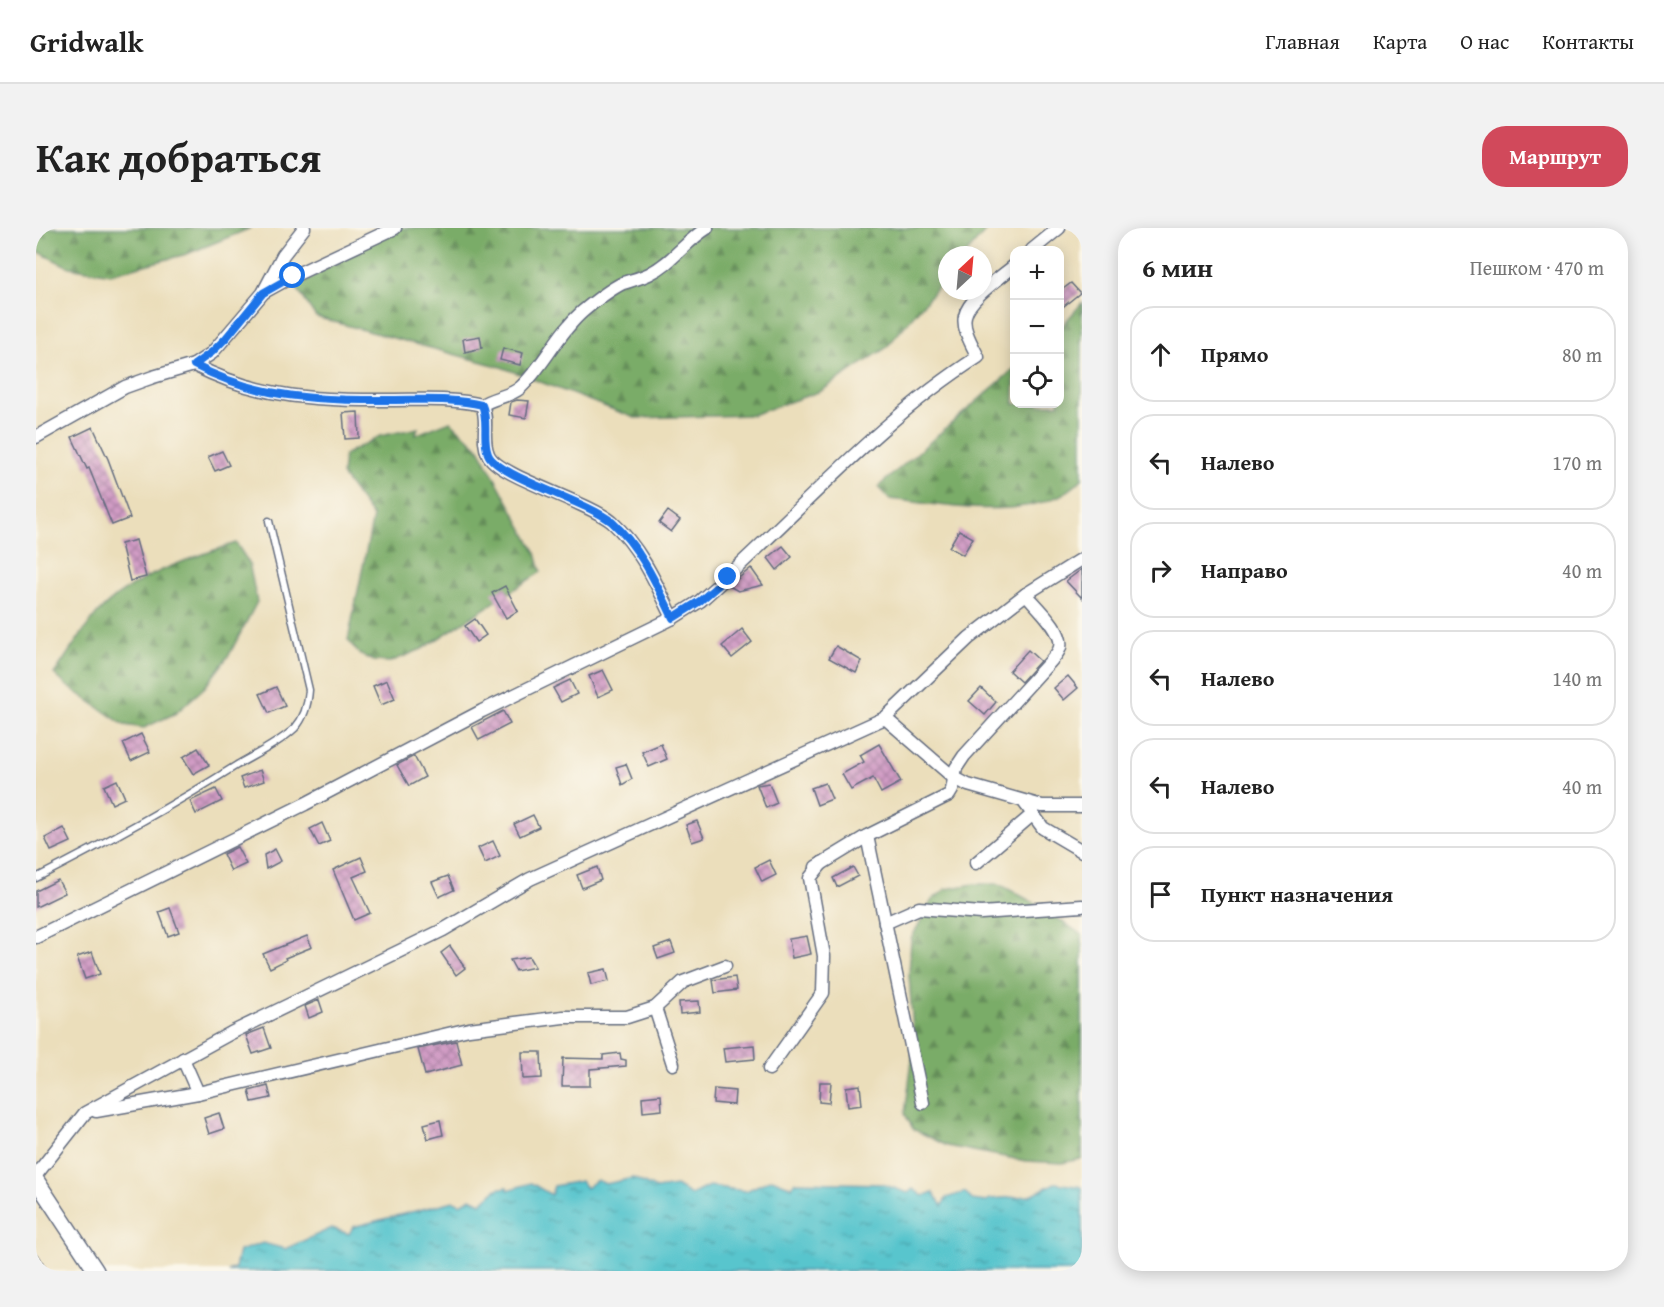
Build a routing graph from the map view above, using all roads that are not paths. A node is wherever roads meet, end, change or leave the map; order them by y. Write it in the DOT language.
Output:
graph roads {
  1 [pos="304,228"];
  2 [pos="395,228"];
  3 [pos="707,228"];
  4 [pos="1059,228"];
  5 [pos="1037,246"];
  6 [pos="1010,269"];
  7 [pos="263,293"];
  8 [pos="194,365"];
  9 [pos="482,405"];
  10 [pos="36,437"];
  11 [pos="269,521"];
  12 [pos="1082,559"];
  13 [pos="1026,594"];
  14 [pos="673,618"];
  15 [pos="885,718"];
  16 [pos="953,777"];
  17 [pos="1024,802"];
  18 [pos="1082,806"];
  19 [pos="1032,815"];
  20 [pos="867,836"];
  21 [pos="1082,851"];
  22 [pos="976,863"];
  23 [pos="36,878"];
  24 [pos="1082,906"];
  25 [pos="885,923"];
  26 [pos="36,937"];
  27 [pos="725,966"];
  28 [pos="655,1008"];
  29 [pos="183,1059"];
  30 [pos="673,1064"];
  31 [pos="769,1069"];
  32 [pos="198,1093"];
  33 [pos="923,1103"];
  34 [pos="86,1113"];
  35 [pos="36,1175"];
  36 [pos="36,1180"];
  37 [pos="36,1258"];
  38 [pos="43,1271"];
  39 [pos="96,1271"];
  1 -- 7 [label="street"];
  2 -- 7 [label="street"];
  3 -- 9 [label="street"];
  4 -- 5 [label="street"];
  6 -- 14 [label="street"];
  7 -- 8 [label="street"];
  8 -- 9 [label="street"];
  8 -- 10 [label="street"];
  9 -- 14 [label="street"];
  11 -- 23 [label="lane"];
  12 -- 13 [label="street"];
  13 -- 15 [label="street"];
  13 -- 16 [label="street"];
  14 -- 26 [label="street"];
  15 -- 16 [label="street"];
  15 -- 29 [label="street"];
  16 -- 17 [label="street"];
  16 -- 20 [label="street"];
  17 -- 18 [label="street"];
  17 -- 19 [label="street"];
  19 -- 21 [label="street"];
  19 -- 22 [label="street"];
  20 -- 25 [label="street"];
  20 -- 31 [label="street"];
  24 -- 25 [label="street"];
  25 -- 33 [label="street"];
  27 -- 28 [label="street"];
  28 -- 30 [label="street"];
  28 -- 32 [label="street"];
  29 -- 32 [label="street"];
  29 -- 34 [label="street"];
  32 -- 34 [label="street"];
  34 -- 35 [label="street"];
  36 -- 39 [label="street"];
  37 -- 38 [label="lane"];
}
